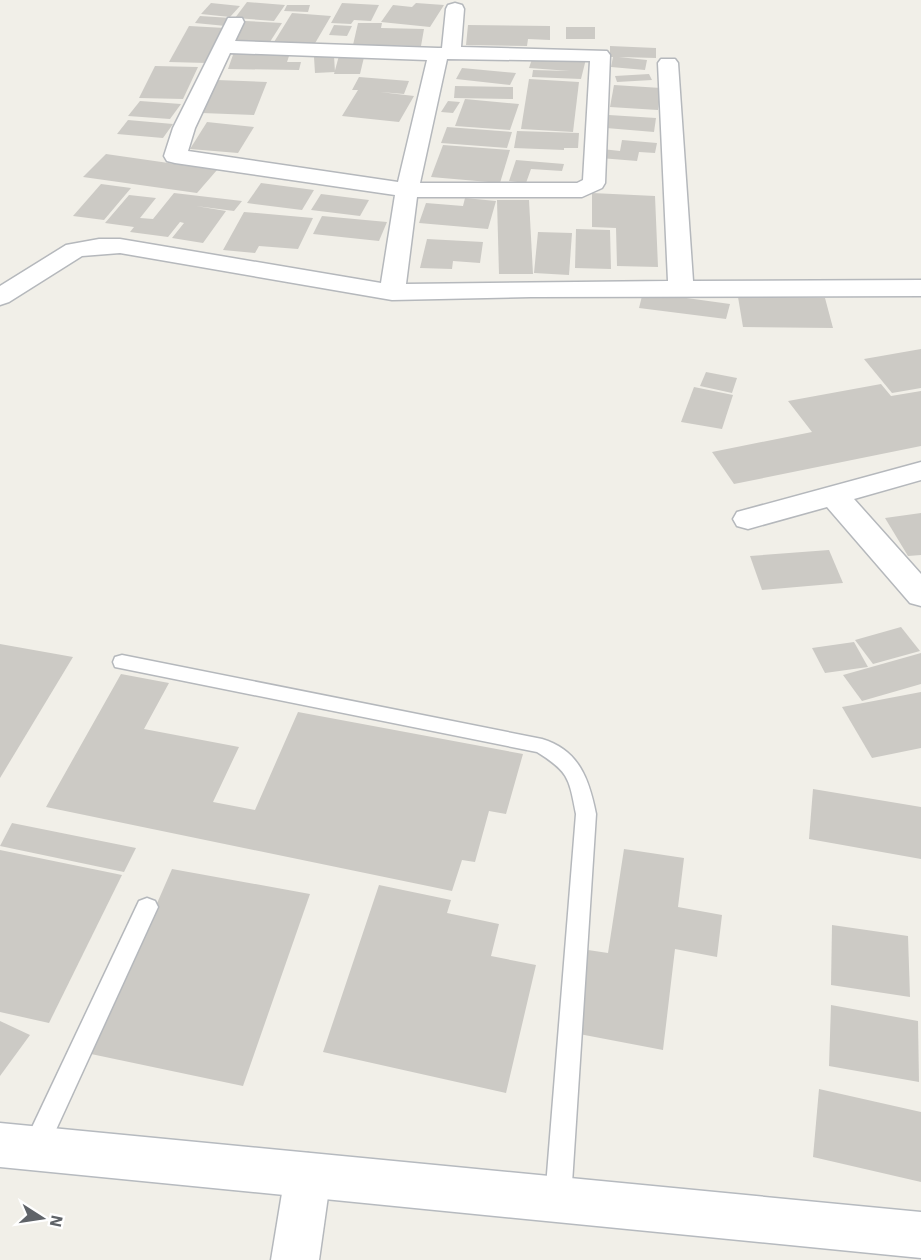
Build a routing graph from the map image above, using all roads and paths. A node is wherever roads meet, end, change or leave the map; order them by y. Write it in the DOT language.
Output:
graph roads {
  1 [pos="455,9"];
  2 [pos="235,22"];
  3 [pos="225,47"];
  4 [pos="445,53"];
  5 [pos="668,63"];
  6 [pos="407,190"];
  7 [pos="681,288"];
  8 [pos="921,288"];
  9 [pos="392,292"];
  10 [pos="0,297"];
  11 [pos="921,471"];
  12 [pos="834,495"];
  13 [pos="748,519"];
  14 [pos="921,596"];
  15 [pos="122,662"];
  16 [pos="147,907"];
  17 [pos="17,1147"];
  18 [pos="308,1175"];
  19 [pos="558,1199"];
  20 [pos="921,1235"];
  21 [pos="295,1260"];
  1 -- 4 [label="street"];
  2 -- 3 [label="street"];
  3 -- 4 [label="street"];
  3 -- 6 [label="street"];
  4 -- 6 [label="street"];
  4 -- 6 [label="street"];
  5 -- 7 [label="street"];
  6 -- 9 [label="street"];
  7 -- 8 [label="street"];
  7 -- 9 [label="street"];
  9 -- 10 [label="street"];
  11 -- 12 [label="street"];
  12 -- 13 [label="street"];
  12 -- 14 [label="street"];
  15 -- 19 [label="lane"];
  16 -- 17 [label="lane"];
  17 -- 18 [label="street"];
  18 -- 19 [label="street"];
  18 -- 21 [label="street"];
  19 -- 20 [label="street"];
}
